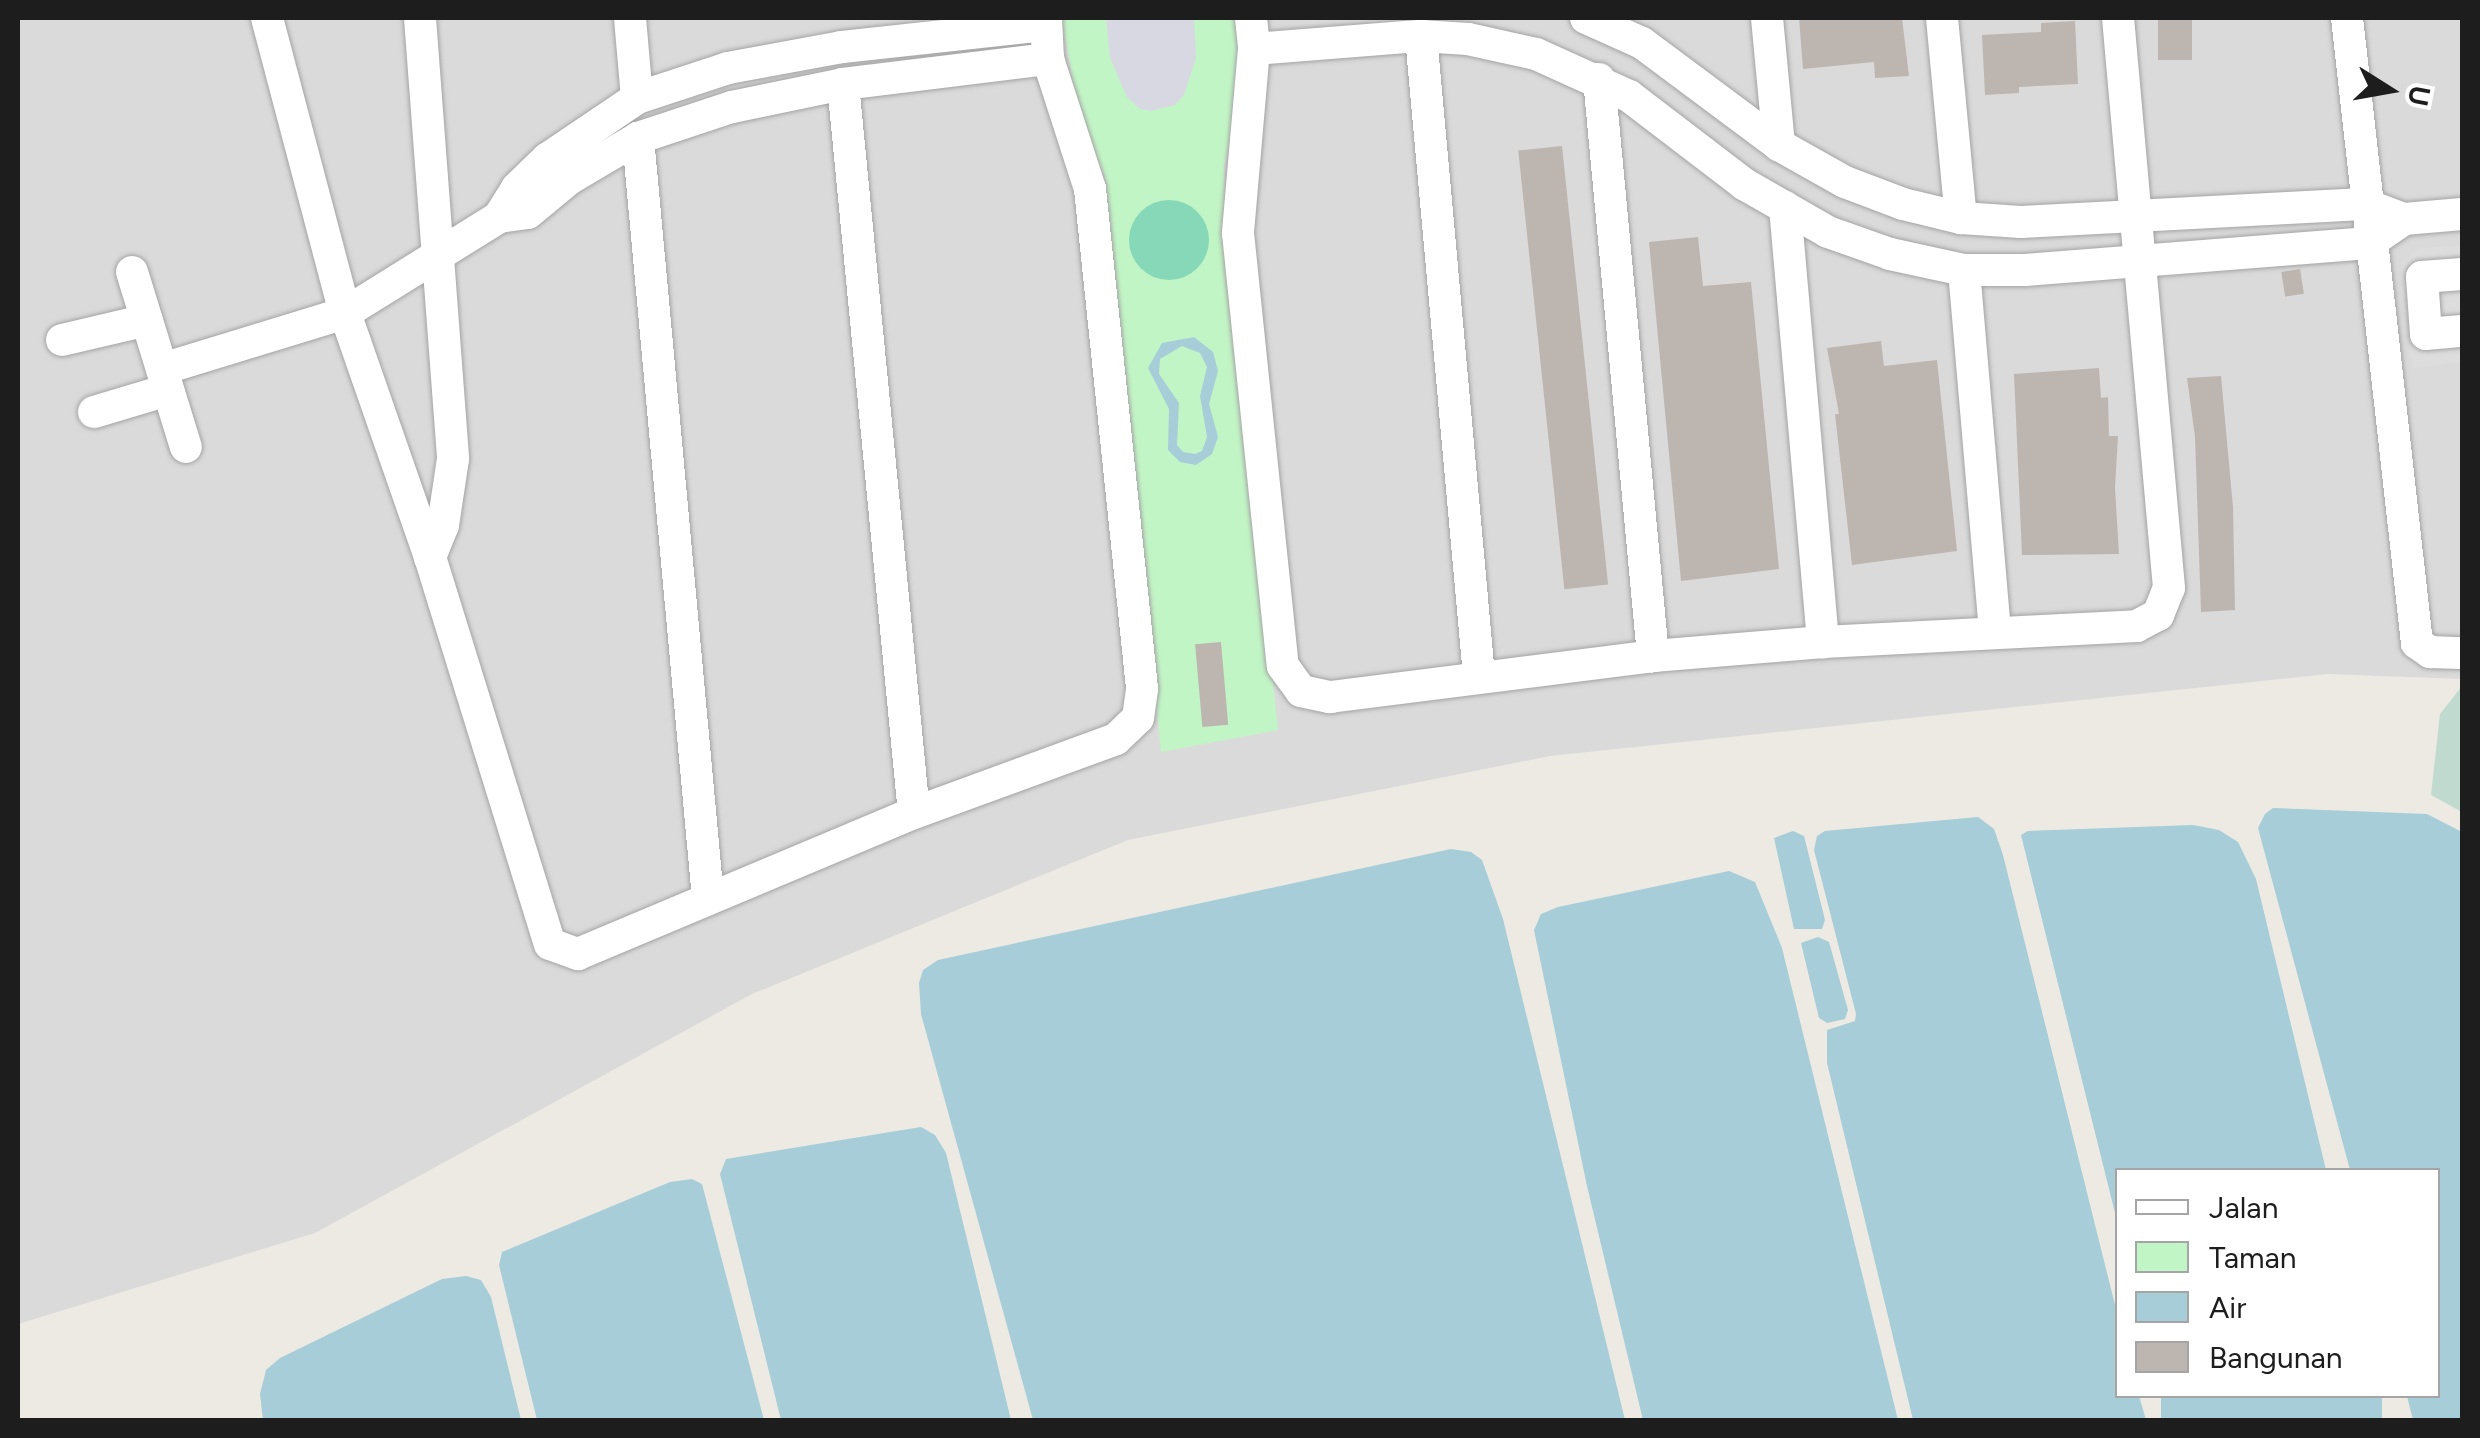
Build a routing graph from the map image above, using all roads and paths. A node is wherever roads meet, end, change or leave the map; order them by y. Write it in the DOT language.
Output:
graph roads {
  1 [pos="267,18"];
  2 [pos="420,18"];
  3 [pos="630,18"];
  4 [pos="1767,18"];
  5 [pos="1942,18"];
  6 [pos="2118,18"];
  7 [pos="2346,18"];
  8 [pos="1592,19"];
  9 [pos="1045,21"];
  10 [pos="840,32"];
  11 [pos="1252,33"];
  12 [pos="1421,36"];
  13 [pos="1048,59"];
  14 [pos="1598,79"];
  15 [pos="843,84"];
  16 [pos="637,98"];
  17 [pos="638,138"];
  18 [pos="1779,145"];
  19 [pos="2364,204"];
  20 [pos="1785,207"];
  21 [pos="2137,212"];
  22 [pos="2462,214"];
  23 [pos="500,217"];
  24 [pos="1962,218"];
  25 [pos="2404,219"];
  26 [pos="2369,243"];
  27 [pos="441,254"];
  28 [pos="2141,259"];
  29 [pos="1964,270"];
  30 [pos="132,272"];
  31 [pos="2462,274"];
  32 [pos="345,313"];
  33 [pos="146,320"];
  34 [pos="2462,331"];
  35 [pos="62,340"];
  36 [pos="165,380"];
  37 [pos="94,412"];
  38 [pos="186,447"];
  39 [pos="430,557"];
  40 [pos="1996,632"];
  41 [pos="1823,642"];
  42 [pos="2462,653"];
  43 [pos="1653,656"];
  44 [pos="1479,676"];
  45 [pos="914,813"];
  46 [pos="708,899"];
  1 -- 32 [label="street"];
  2 -- 27 [label="street"];
  3 -- 16 [label="street"];
  4 -- 18 [label="street"];
  5 -- 24 [label="street"];
  6 -- 21 [label="street"];
  7 -- 19 [label="street"];
  8 -- 18 [label="street"];
  9 -- 10 [label="street"];
  9 -- 13 [label="street"];
  10 -- 16 [label="street"];
  11 -- 12 [label="street"];
  11 -- 44 [label="street"];
  12 -- 14 [label="street"];
  12 -- 44 [label="street"];
  13 -- 15 [label="street"];
  13 -- 45 [label="street"];
  14 -- 20 [label="street"];
  14 -- 43 [label="street"];
  15 -- 17 [label="street"];
  15 -- 45 [label="street"];
  16 -- 23 [label="street"];
  17 -- 23 [label="street"];
  17 -- 46 [label="street"];
  18 -- 24 [label="street"];
  19 -- 21 [label="street"];
  19 -- 25 [label="street"];
  19 -- 26 [label="street"];
  20 -- 29 [label="street"];
  20 -- 41 [label="street"];
  21 -- 24 [label="street"];
  21 -- 28 [label="street"];
  22 -- 25 [label="street"];
  23 -- 27 [label="street"];
  25 -- 26 [label="street"];
  26 -- 28 [label="street"];
  26 -- 42 [label="street"];
  27 -- 32 [label="street"];
  27 -- 39 [label="street"];
  28 -- 29 [label="street"];
  28 -- 40 [label="street"];
  29 -- 40 [label="street"];
  30 -- 33 [label="street"];
  31 -- 34 [label="street"];
  32 -- 36 [label="street"];
  32 -- 39 [label="street"];
  33 -- 35 [label="street"];
  33 -- 36 [label="street"];
  36 -- 37 [label="street"];
  36 -- 38 [label="street"];
  39 -- 46 [label="street"];
  40 -- 41 [label="street"];
  41 -- 43 [label="street"];
  43 -- 44 [label="street"];
  45 -- 46 [label="street"];
}
